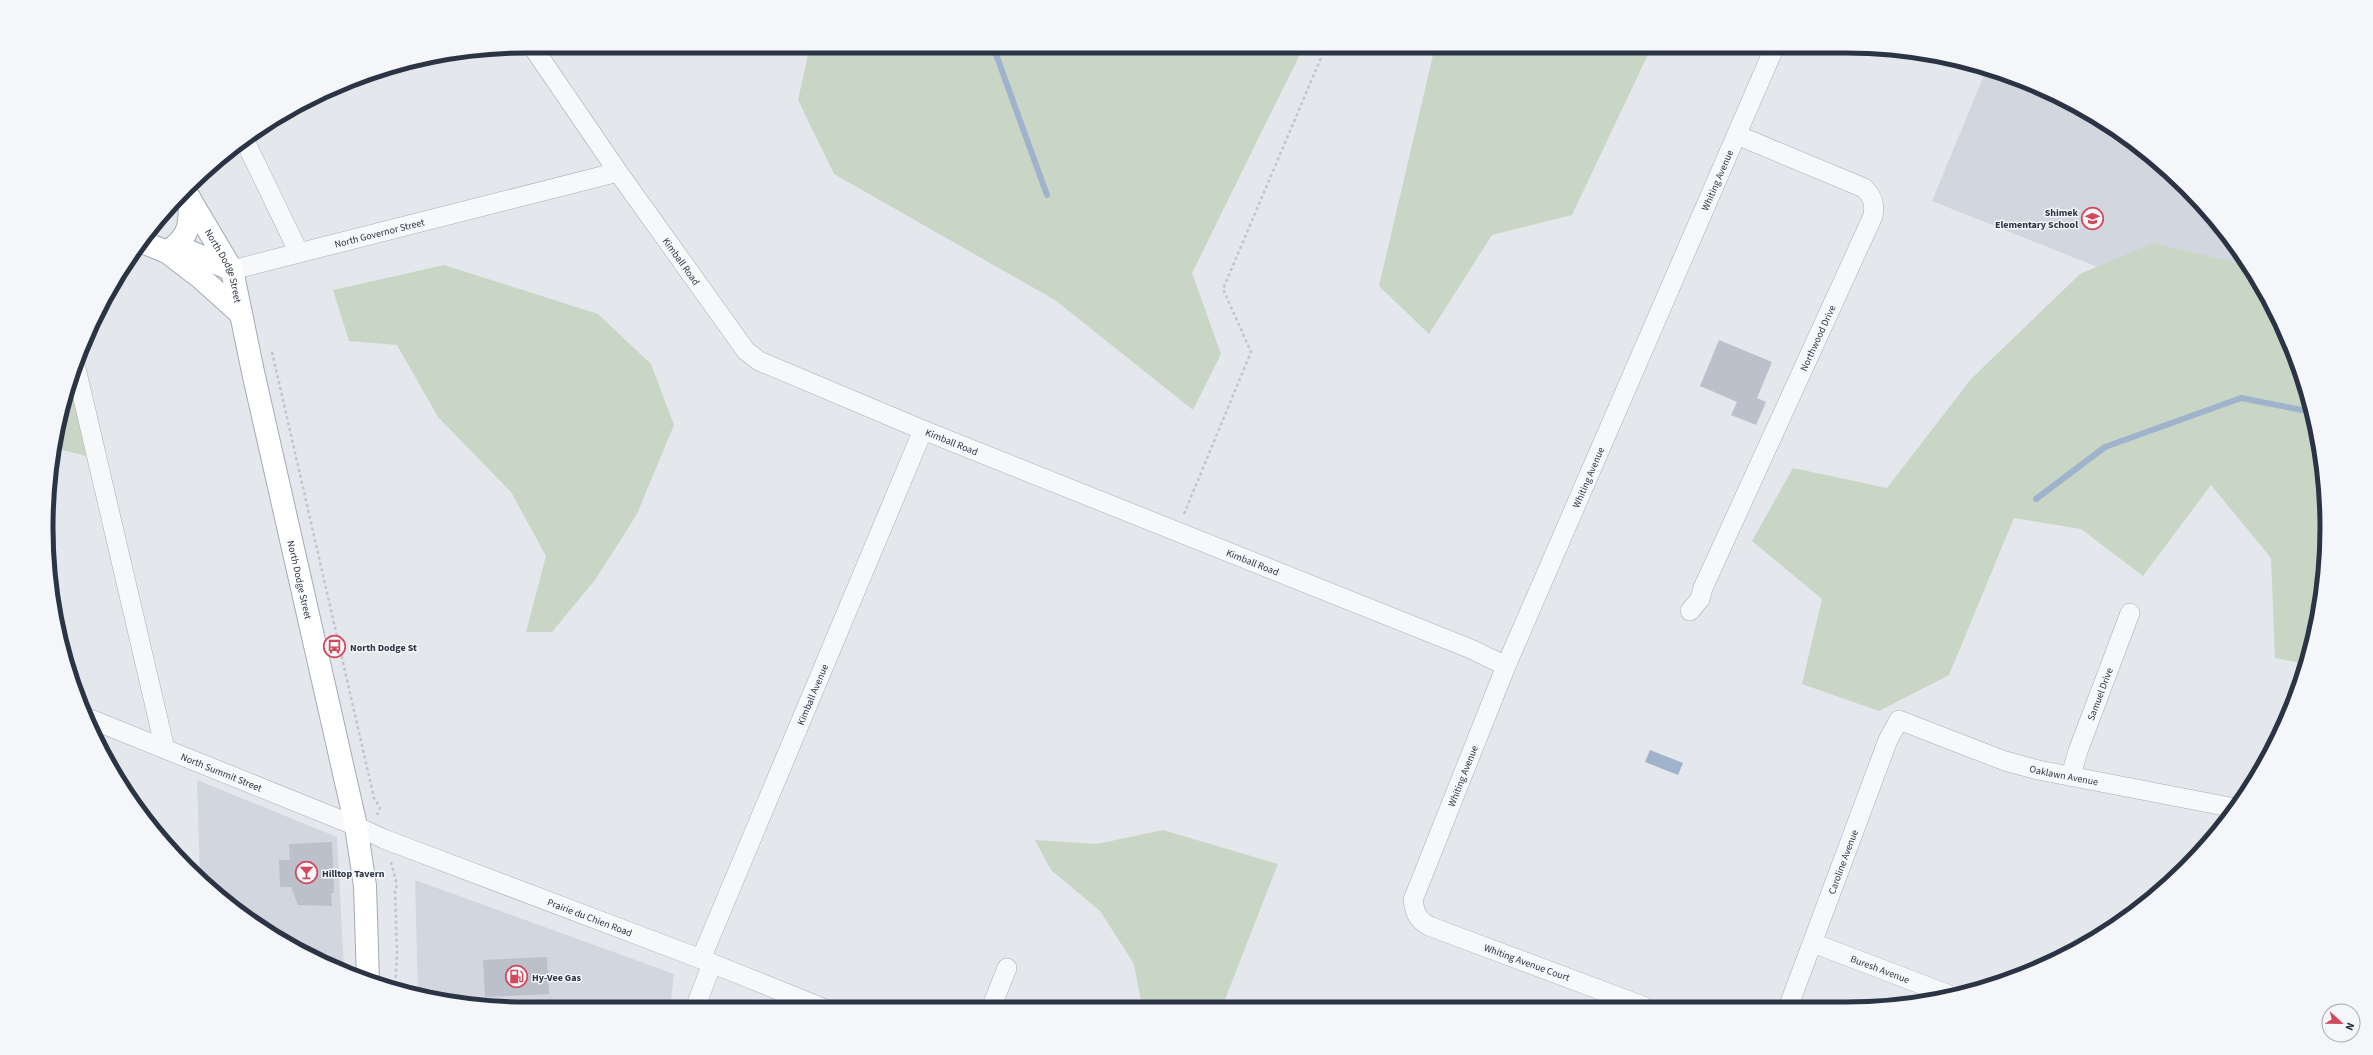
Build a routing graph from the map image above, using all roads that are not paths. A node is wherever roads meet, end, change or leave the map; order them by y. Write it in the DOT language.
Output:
graph roads {
  1 [pos="537,53"];
  2 [pos="1772,53"];
  3 [pos="1737,135"];
  4 [pos="247,145"];
  5 [pos="618,172"];
  6 [pos="188,196"];
  7 [pos="187,197"];
  8 [pos="147,244"];
  9 [pos="167,252"];
  10 [pos="299,253"];
  11 [pos="232,270"];
  12 [pos="240,314"];
  13 [pos="78,376"];
  14 [pos="923,430"];
  15 [pos="1690,612"];
  16 [pos="2130,613"];
  17 [pos="1506,666"];
  18 [pos="1899,720"];
  19 [pos="94,721"];
  20 [pos="165,749"];
  21 [pos="2071,775"];
  22 [pos="2229,807"];
  23 [pos="356,826"];
  24 [pos="1415,913"];
  25 [pos="1813,942"];
  26 [pos="707,962"];
  27 [pos="1007,968"];
  28 [pos="368,974"];
  29 [pos="1942,992"];
  30 [pos="697,1002"];
  31 [pos="808,1002"];
  32 [pos="993,1002"];
  33 [pos="1632,1002"];
  34 [pos="1790,1002"];
  1 -- 5 [label="street, Kimball Road"];
  2 -- 3 [label="street, Whiting Avenue"];
  3 -- 15 [label="street, Northwood Drive"];
  3 -- 17 [label="street, Whiting Avenue"];
  4 -- 10 [label="street"];
  5 -- 10 [label="street, North Governor Street"];
  5 -- 14 [label="street, Kimball Road"];
  6 -- 11 [label="main road, North Dodge Street"];
  7 -- 9 [label="main road"];
  8 -- 9 [label="main road"];
  9 -- 11 [label="main road"];
  9 -- 12 [label="main road"];
  10 -- 11 [label="street, North Governor Street"];
  11 -- 12 [label="main road, North Dodge Street"];
  12 -- 23 [label="main road, North Dodge Street"];
  13 -- 20 [label="street"];
  14 -- 17 [label="street, Kimball Road"];
  14 -- 26 [label="street, Kimball Avenue"];
  16 -- 21 [label="street, Samuel Drive"];
  17 -- 24 [label="street, Whiting Avenue"];
  18 -- 21 [label="street, Oaklawn Avenue"];
  18 -- 25 [label="street, Caroline Avenue"];
  19 -- 20 [label="street, North Summit Street"];
  20 -- 23 [label="street, North Summit Street"];
  21 -- 22 [label="street, Oaklawn Avenue"];
  23 -- 26 [label="street, Prairie du Chien Road"];
  23 -- 28 [label="main road, North Dodge Street"];
  24 -- 33 [label="street, Whiting Avenue Court"];
  25 -- 29 [label="street, Buresh Avenue"];
  25 -- 34 [label="street, Caroline Avenue"];
  26 -- 30 [label="street, Kimball Avenue"];
  26 -- 31 [label="street, Prairie du Chien Road"];
  27 -- 32 [label="street"];
}
